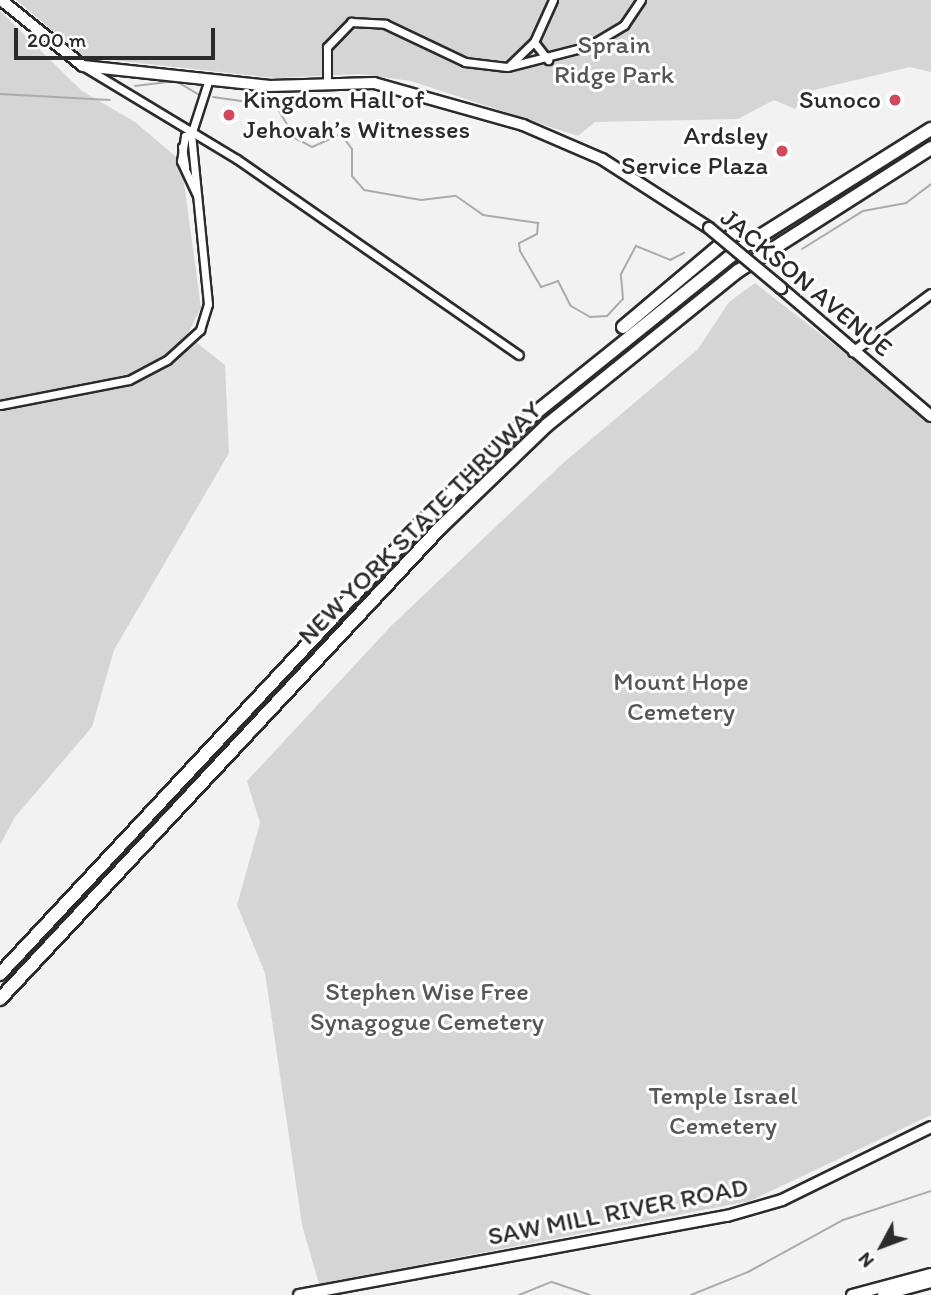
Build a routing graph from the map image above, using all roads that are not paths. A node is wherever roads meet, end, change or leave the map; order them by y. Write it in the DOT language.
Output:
graph roads {
  1 [pos="1,0"];
  2 [pos="553,0"];
  3 [pos="641,0"];
  4 [pos="534,42"];
  5 [pos="548,60"];
  6 [pos="83,66"];
  7 [pos="507,67"];
  8 [pos="209,79"];
  9 [pos="327,81"];
  10 [pos="931,129"];
  11 [pos="191,132"];
  12 [pos="184,148"];
  13 [pos="931,148"];
  14 [pos="195,150"];
  15 [pos="197,165"];
  16 [pos="185,167"];
  17 [pos="197,196"];
  18 [pos="738,230"];
  19 [pos="931,294"];
  20 [pos="853,352"];
  21 [pos="519,355"];
  22 [pos="565,386"];
  23 [pos="0,405"];
  24 [pos="931,416"];
  25 [pos="0,974"];
  26 [pos="0,999"];
  27 [pos="931,1127"];
  28 [pos="931,1274"];
  29 [pos="931,1282"];
  30 [pos="299,1295"];
  31 [pos="852,1295"];
  32 [pos="883,1295"];
  1 -- 6 [label="main road"];
  2 -- 4 [label="street"];
  3 -- 5 [label="street"];
  4 -- 5 [label="street"];
  4 -- 7 [label="street"];
  5 -- 7 [label="street"];
  6 -- 8 [label="main road, JACKSON AVENUE"];
  6 -- 11 [label="street"];
  7 -- 9 [label="street"];
  8 -- 9 [label="main road, JACKSON AVENUE"];
  8 -- 11 [label="street"];
  9 -- 20 [label="main road, JACKSON AVENUE, bridge"];
  10 -- 22 [label="highway, NEW YORK STATE THRUWAY"];
  11 -- 12 [label="street"];
  11 -- 14 [label="street"];
  11 -- 21 [label="street"];
  12 -- 14 [label="street"];
  12 -- 16 [label="street"];
  13 -- 26 [label="highway, NEW YORK STATE THRUWAY"];
  14 -- 15 [label="street"];
  15 -- 16 [label="street"];
  15 -- 17 [label="street"];
  16 -- 17 [label="street"];
  17 -- 23 [label="street"];
  18 -- 22 [label="highway"];
  19 -- 20 [label="street"];
  20 -- 24 [label="main road, JACKSON AVENUE"];
  22 -- 25 [label="highway, NEW YORK STATE THRUWAY"];
  27 -- 30 [label="main road, SAW MILL RIVER ROAD"];
  28 -- 31 [label="highway"];
  29 -- 32 [label="highway"];
}
